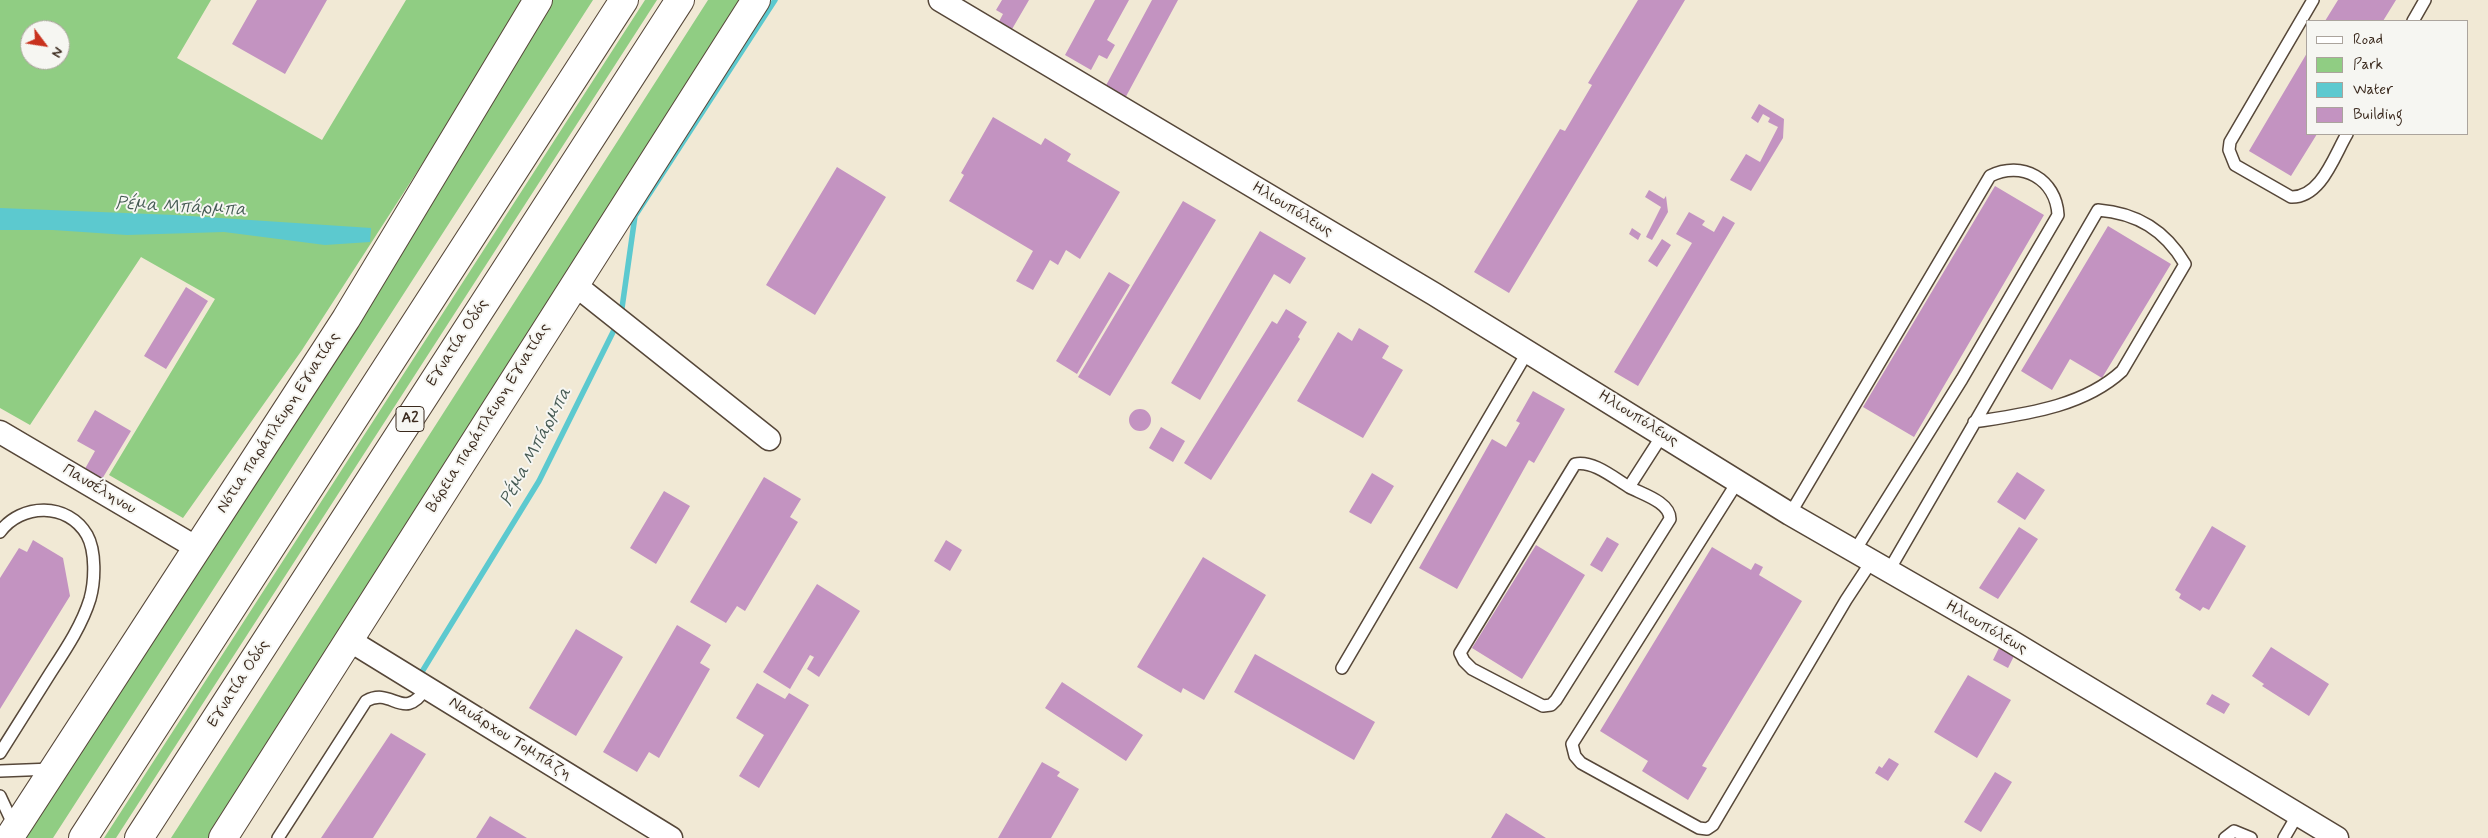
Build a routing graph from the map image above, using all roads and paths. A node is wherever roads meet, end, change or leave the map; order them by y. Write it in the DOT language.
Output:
graph roads {
  1 [pos="538,0"];
  2 [pos="624,0"];
  3 [pos="680,0"];
  4 [pos="756,0"];
  5 [pos="940,0"];
  6 [pos="2313,0"];
  7 [pos="2425,0"];
  8 [pos="2414,20"];
  9 [pos="2346,135"];
  10 [pos="574,284"];
  11 [pos="1528,351"];
  12 [pos="1974,422"];
  13 [pos="0,432"];
  14 [pos="1663,434"];
  15 [pos="769,439"];
  16 [pos="1738,481"];
  17 [pos="1629,487"];
  18 [pos="1790,514"];
  19 [pos="0,532"];
  20 [pos="197,548"];
  21 [pos="1871,562"];
  22 [pos="349,640"];
  23 [pos="1342,668"];
  24 [pos="427,687"];
  25 [pos="0,753"];
  26 [pos="54,768"];
  27 [pos="0,771"];
  28 [pos="0,796"];
  29 [pos="2298,814"];
  30 [pos="12,833"];
  31 [pos="83,838"];
  32 [pos="139,838"];
  33 [pos="223,838"];
  34 [pos="278,838"];
  35 [pos="671,838"];
  36 [pos="2225,838"];
  37 [pos="2251,838"];
  38 [pos="2284,838"];
  39 [pos="2337,838"];
  1 -- 20 [label="main road, Νότια παράπλευρη Εγνατίας"];
  2 -- 31 [label="main road"];
  3 -- 32 [label="main road, Εγνατία Οδός / Α2"];
  4 -- 10 [label="main road, Βόρεια παράπλευρη Εγνατίας"];
  5 -- 11 [label="street, Ηλιουπόλεως"];
  6 -- 9 [label="lane"];
  7 -- 8 [label="lane"];
  10 -- 15 [label="street"];
  10 -- 22 [label="main road, Βόρεια παράπλευρη Εγνατίας"];
  11 -- 14 [label="street, Ηλιουπόλεως"];
  11 -- 23 [label="lane"];
  12 -- 12 [label="lane"];
  12 -- 21 [label="lane"];
  13 -- 20 [label="street, Πανσέληνου"];
  14 -- 16 [label="street, Ηλιουπόλεως"];
  14 -- 17 [label="lane"];
  16 -- 18 [label="street, Ηλιουπόλεως"];
  16 -- 21 [label="lane"];
  17 -- 17 [label="lane"];
  18 -- 21 [label="street, Ηλιουπόλεως"];
  18 -- 21 [label="lane"];
  19 -- 25 [label="lane"];
  20 -- 26 [label="main road, Νότια παράπλευρη Εγνατίας"];
  21 -- 29 [label="street, Ηλιουπόλεως"];
  22 -- 24 [label="street, Ναυάρχου Τομπάζη"];
  22 -- 33 [label="main road, Βόρεια παράπλευρη Εγνατίας"];
  24 -- 34 [label="lane"];
  24 -- 35 [label="street, Ναυάρχου Τομπάζη"];
  26 -- 27 [label="lane"];
  26 -- 30 [label="main road, Νότια παράπλευρη Εγνατίας"];
  28 -- 30 [label="lane"];
  29 -- 38 [label="lane"];
  29 -- 39 [label="street, Ηλιουπόλεως"];
  36 -- 37 [label="lane"];
}
